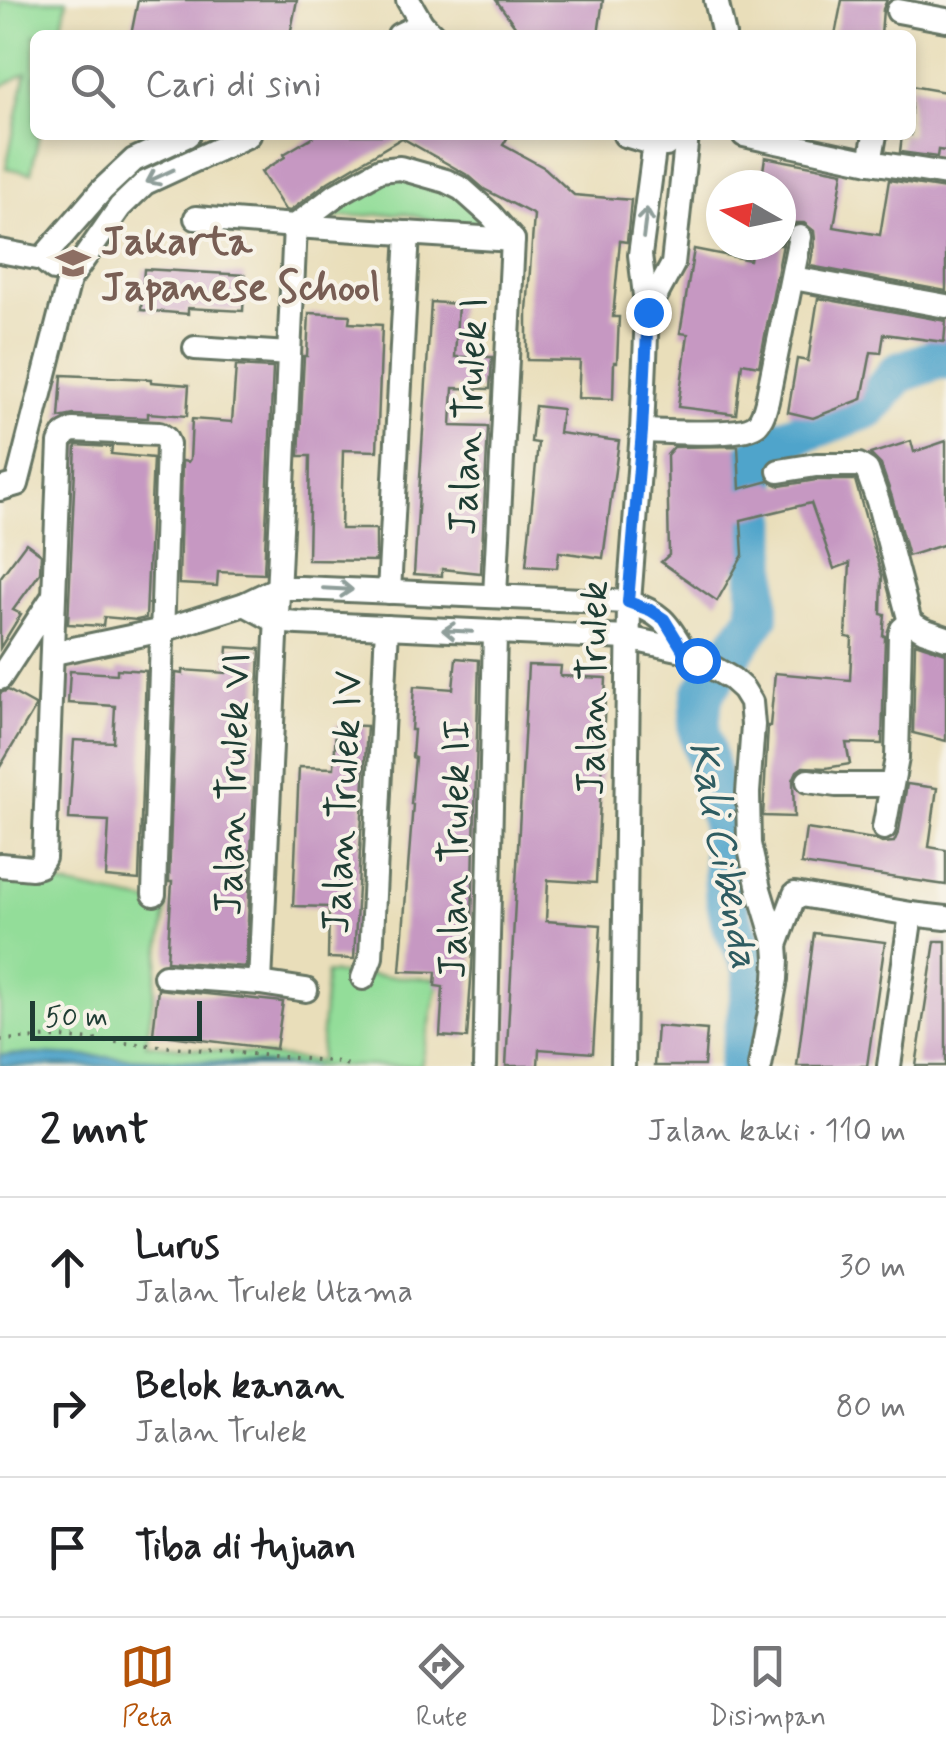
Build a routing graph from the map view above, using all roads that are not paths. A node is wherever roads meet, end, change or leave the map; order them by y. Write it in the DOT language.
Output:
graph roads {
  1 [pos="408,0"];
  2 [pos="716,0"];
  3 [pos="898,6"];
  4 [pos="946,20"];
  5 [pos="428,29"];
  6 [pos="723,30"];
  7 [pos="177,140"];
  8 [pos="238,140"];
  9 [pos="656,140"];
  10 [pos="691,140"];
  11 [pos="767,140"];
  12 [pos="874,140"];
  13 [pos="870,162"];
  14 [pos="946,174"];
  15 [pos="102,190"];
  16 [pos="120,207"];
  17 [pos="196,218"];
  18 [pos="296,226"];
  19 [pos="408,232"];
  20 [pos="800,237"];
  21 [pos="513,240"];
  22 [pos="0,251"];
  23 [pos="42,260"];
  24 [pos="792,278"];
  25 [pos="68,280"];
  26 [pos="946,306"];
  27 [pos="648,312"];
  28 [pos="194,348"];
  29 [pos="289,354"];
  30 [pos="642,431"];
  31 [pos="780,471"];
  32 [pos="0,489"];
  33 [pos="278,588"];
  34 [pos="388,592"];
  35 [pos="53,596"];
  36 [pos="495,596"];
  37 [pos="628,602"];
  38 [pos="245,604"];
  39 [pos="276,621"];
  40 [pos="910,622"];
  41 [pos="387,628"];
  42 [pos="163,630"];
  43 [pos="495,633"];
  44 [pos="628,638"];
  45 [pos="946,638"];
  46 [pos="54,653"];
  47 [pos="690,655"];
  48 [pos="0,678"];
  49 [pos="808,781"];
  50 [pos="892,785"];
  51 [pos="884,828"];
  52 [pos="0,865"];
  53 [pos="756,880"];
  54 [pos="154,894"];
  55 [pos="795,894"];
  56 [pos="911,914"];
  57 [pos="946,918"];
  58 [pos="776,945"];
  59 [pos="166,976"];
  60 [pos="363,978"];
  61 [pos="260,983"];
  62 [pos="306,990"];
  63 [pos="485,1066"];
  64 [pos="623,1066"];
  65 [pos="760,1066"];
  66 [pos="889,1066"];
  1 -- 5 [label="street"];
  2 -- 6 [label="street"];
  3 -- 4 [label="street"];
  7 -- 15 [label="street"];
  8 -- 16 [label="street, one-way"];
  27 -- 9 [label="street, Jalan Trulek, one-way"];
  10 -- 27 [label="street, Jalan Trulek"];
  11 -- 13 [label="street"];
  12 -- 13 [label="street"];
  13 -- 14 [label="street"];
  15 -- 16 [label="street"];
  15 -- 23 [label="street"];
  16 -- 25 [label="street"];
  17 -- 18 [label="street"];
  18 -- 19 [label="street, Jalan Trulek I"];
  18 -- 21 [label="street, Jalan Trulek I"];
  18 -- 29 [label="street, Jalan Trulek VI"];
  19 -- 21 [label="street, Jalan Trulek I"];
  19 -- 34 [label="street"];
  20 -- 24 [label="street"];
  21 -- 36 [label="street, Jalan Trulek I"];
  22 -- 23 [label="street"];
  23 -- 25 [label="street"];
  24 -- 26 [label="street"];
  24 -- 30 [label="street"];
  25 -- 32 [label="street"];
  27 -- 30 [label="street, Jalan Trulek"];
  28 -- 29 [label="street"];
  29 -- 33 [label="street, Jalan Trulek VI"];
  30 -- 37 [label="street, Jalan Trulek"];
  31 -- 40 [label="street"];
  33 -- 34 [label="street, one-way"];
  33 -- 38 [label="street"];
  33 -- 39 [label="street, Jalan Trulek VI"];
  34 -- 36 [label="street"];
  35 -- 42 [label="street"];
  35 -- 46 [label="street"];
  35 -- 48 [label="street"];
  36 -- 37 [label="street"];
  37 -- 44 [label="street, Jalan Trulek"];
  37 -- 47 [label="street"];
  38 -- 39 [label="street"];
  38 -- 42 [label="street"];
  39 -- 41 [label="street"];
  39 -- 61 [label="street, Jalan Trulek VI"];
  40 -- 45 [label="street"];
  40 -- 50 [label="street"];
  43 -- 41 [label="street, one-way"];
  41 -- 60 [label="street, Jalan Trulek IV"];
  42 -- 46 [label="street"];
  42 -- 54 [label="street"];
  43 -- 44 [label="street"];
  43 -- 63 [label="street, Jalan Trulek II"];
  44 -- 47 [label="street"];
  44 -- 64 [label="street, Jalan Trulek"];
  46 -- 52 [label="street"];
  47 -- 53 [label="street"];
  49 -- 50 [label="street"];
  50 -- 51 [label="street"];
  53 -- 55 [label="street"];
  53 -- 58 [label="street"];
  55 -- 56 [label="street"];
  55 -- 58 [label="street"];
  56 -- 57 [label="street"];
  56 -- 66 [label="street"];
  58 -- 65 [label="street"];
  59 -- 61 [label="street, Jalan Trulek IV"];
  61 -- 62 [label="street, Jalan Trulek IV"];
}
